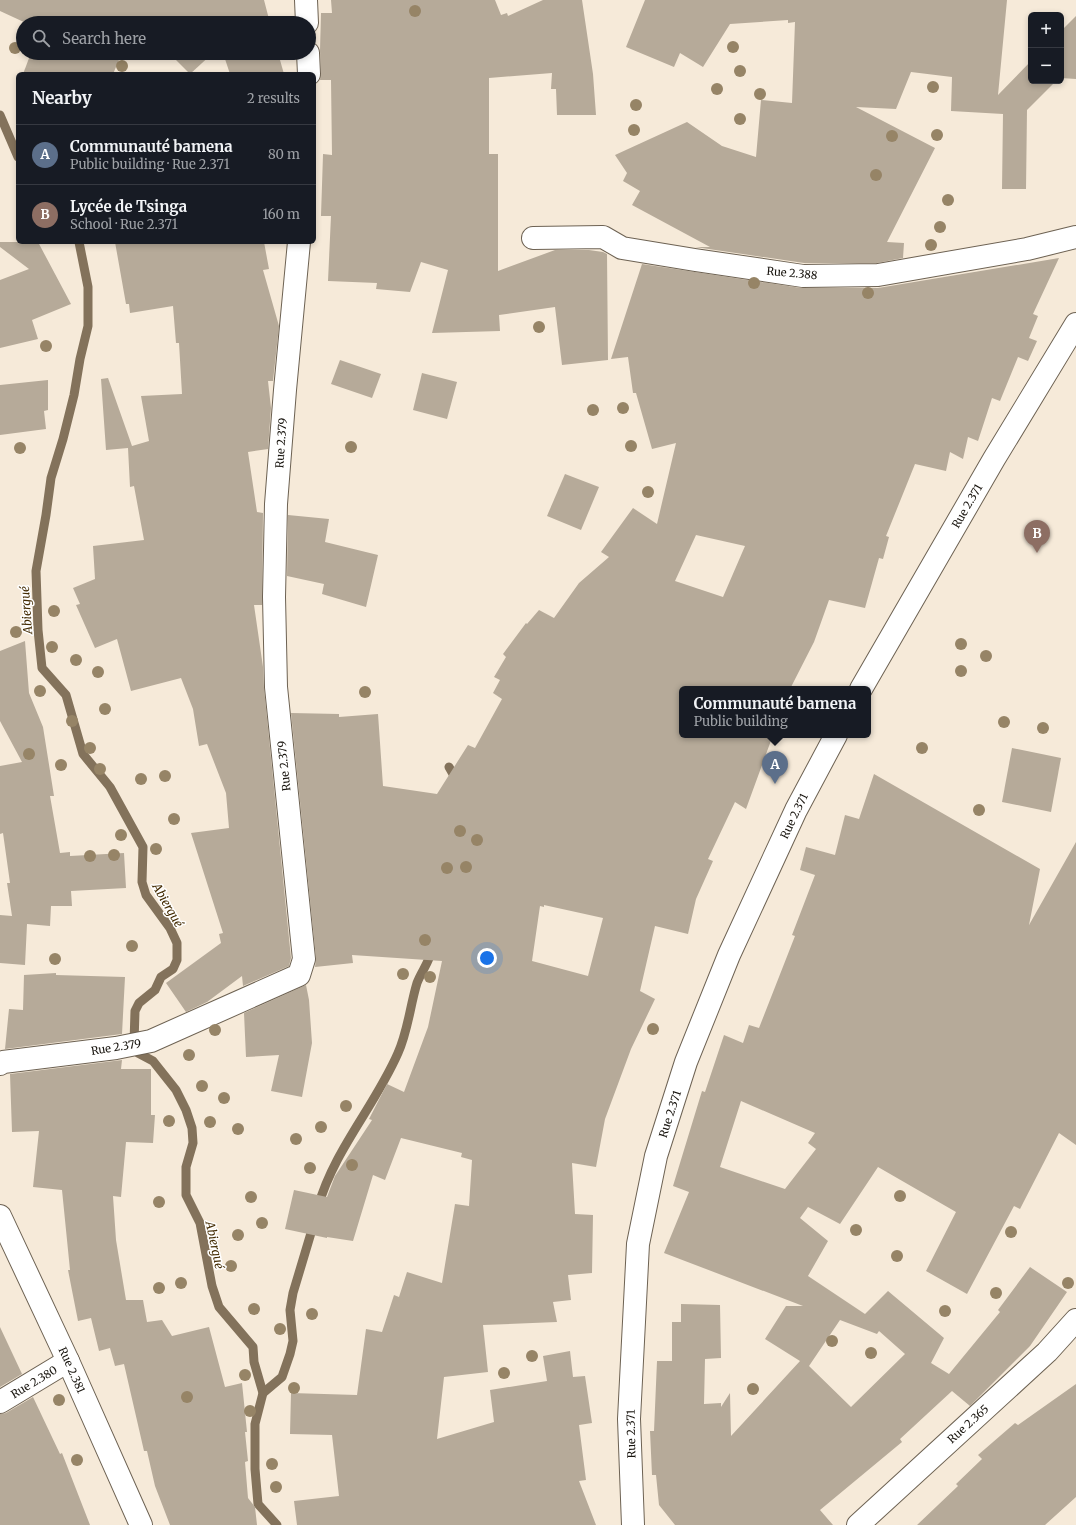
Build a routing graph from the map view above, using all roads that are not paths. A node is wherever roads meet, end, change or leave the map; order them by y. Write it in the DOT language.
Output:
graph roads {
  1 [pos="306,0"];
  2 [pos="307,16"];
  3 [pos="308,60"];
  4 [pos="309,72"];
  5 [pos="1076,237"];
  6 [pos="533,238"];
  7 [pos="299,244"];
  8 [pos="1076,324"];
  9 [pos="862,686"];
  10 [pos="834,738"];
  11 [pos="0,1064"];
  12 [pos="0,1216"];
  13 [pos="1076,1320"];
  14 [pos="68,1361"];
  15 [pos="0,1402"];
  16 [pos="141,1525"];
  17 [pos="633,1525"];
  18 [pos="858,1525"];
  1 -- 2 [label="street"];
  3 -- 4 [label="street"];
  5 -- 6 [label="street, Rue 2.388"];
  7 -- 11 [label="street, Rue 2.379"];
  8 -- 9 [label="street, Rue 2.371"];
  10 -- 17 [label="street, Rue 2.371"];
  12 -- 14 [label="street, Rue 2.381"];
  13 -- 18 [label="street, Rue 2.365"];
  14 -- 15 [label="street, Rue 2.380"];
  14 -- 16 [label="street, Rue 2.381"];
}
